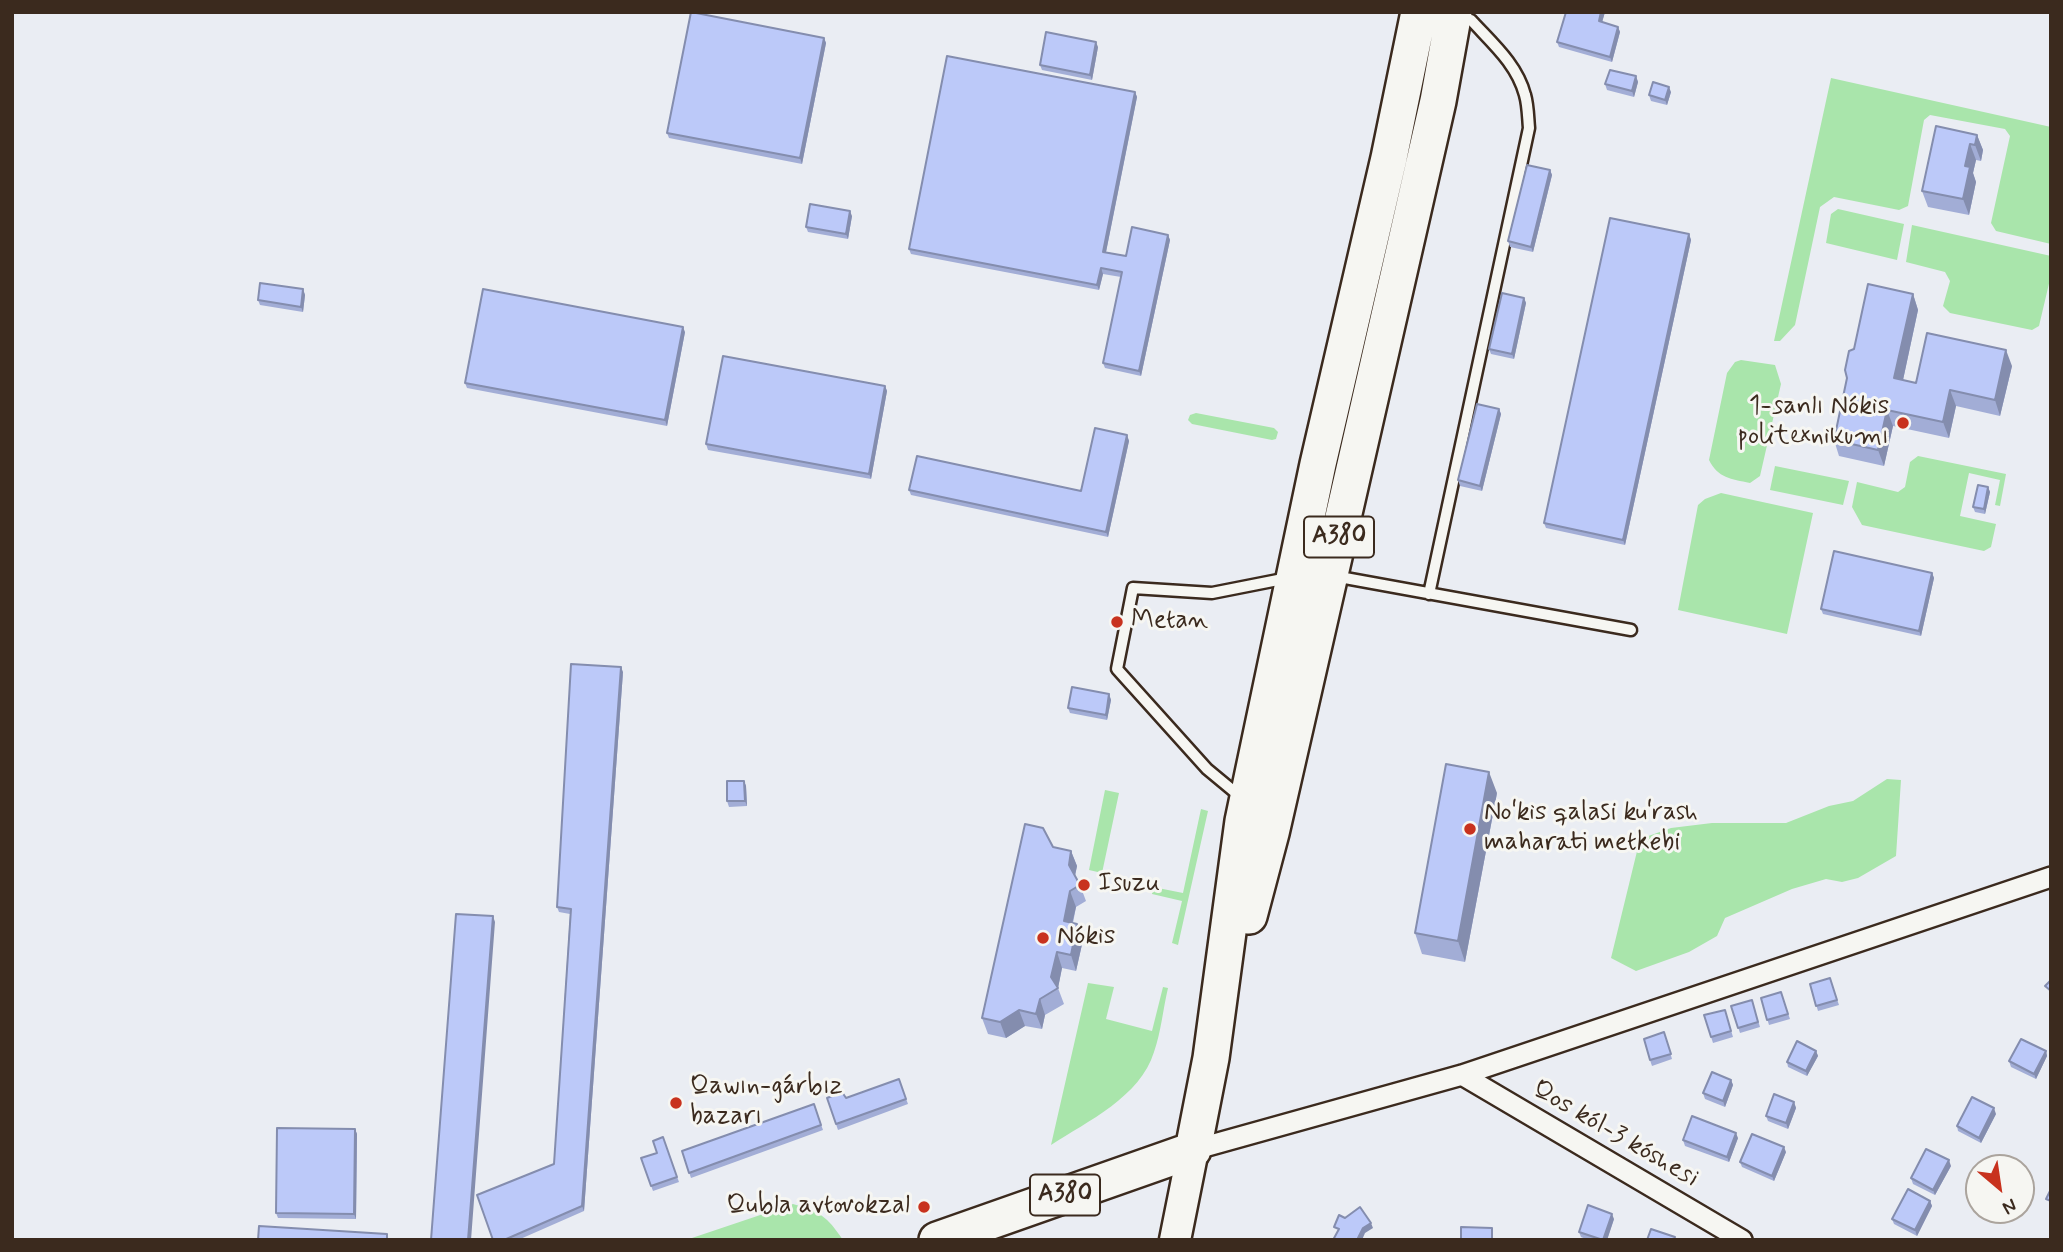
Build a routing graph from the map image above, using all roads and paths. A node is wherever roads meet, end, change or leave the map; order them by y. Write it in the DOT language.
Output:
graph roads {
  1 [pos="1396,12"];
  2 [pos="1419,12"];
  3 [pos="1466,15"];
  4 [pos="1389,158"];
  5 [pos="1295,576"];
  6 [pos="1330,576"];
  7 [pos="1429,594"];
  8 [pos="1631,631"];
  9 [pos="1247,802"];
  10 [pos="2051,877"];
  11 [pos="1210,1058"];
  12 [pos="1462,1075"];
  13 [pos="1193,1150"];
  14 [pos="937,1240"];
  15 [pos="1175,1240"];
  16 [pos="1742,1240"];
  1 -- 4 [label="highway"];
  2 -- 4 [label="highway, A380"];
  3 -- 6 [label="highway, A380"];
  3 -- 7 [label="lane"];
  4 -- 5 [label="highway, A380"];
  5 -- 9 [label="highway, A380"];
  5 -- 9 [label="lane"];
  6 -- 7 [label="lane"];
  6 -- 11 [label="highway, A380"];
  7 -- 8 [label="lane"];
  9 -- 11 [label="highway, A380"];
  10 -- 12 [label="street"];
  11 -- 13 [label="highway, A380"];
  12 -- 13 [label="street"];
  12 -- 16 [label="street, Qos kól-3 kóshesi"];
  13 -- 14 [label="highway, A380"];
  13 -- 15 [label="main road"];
}
